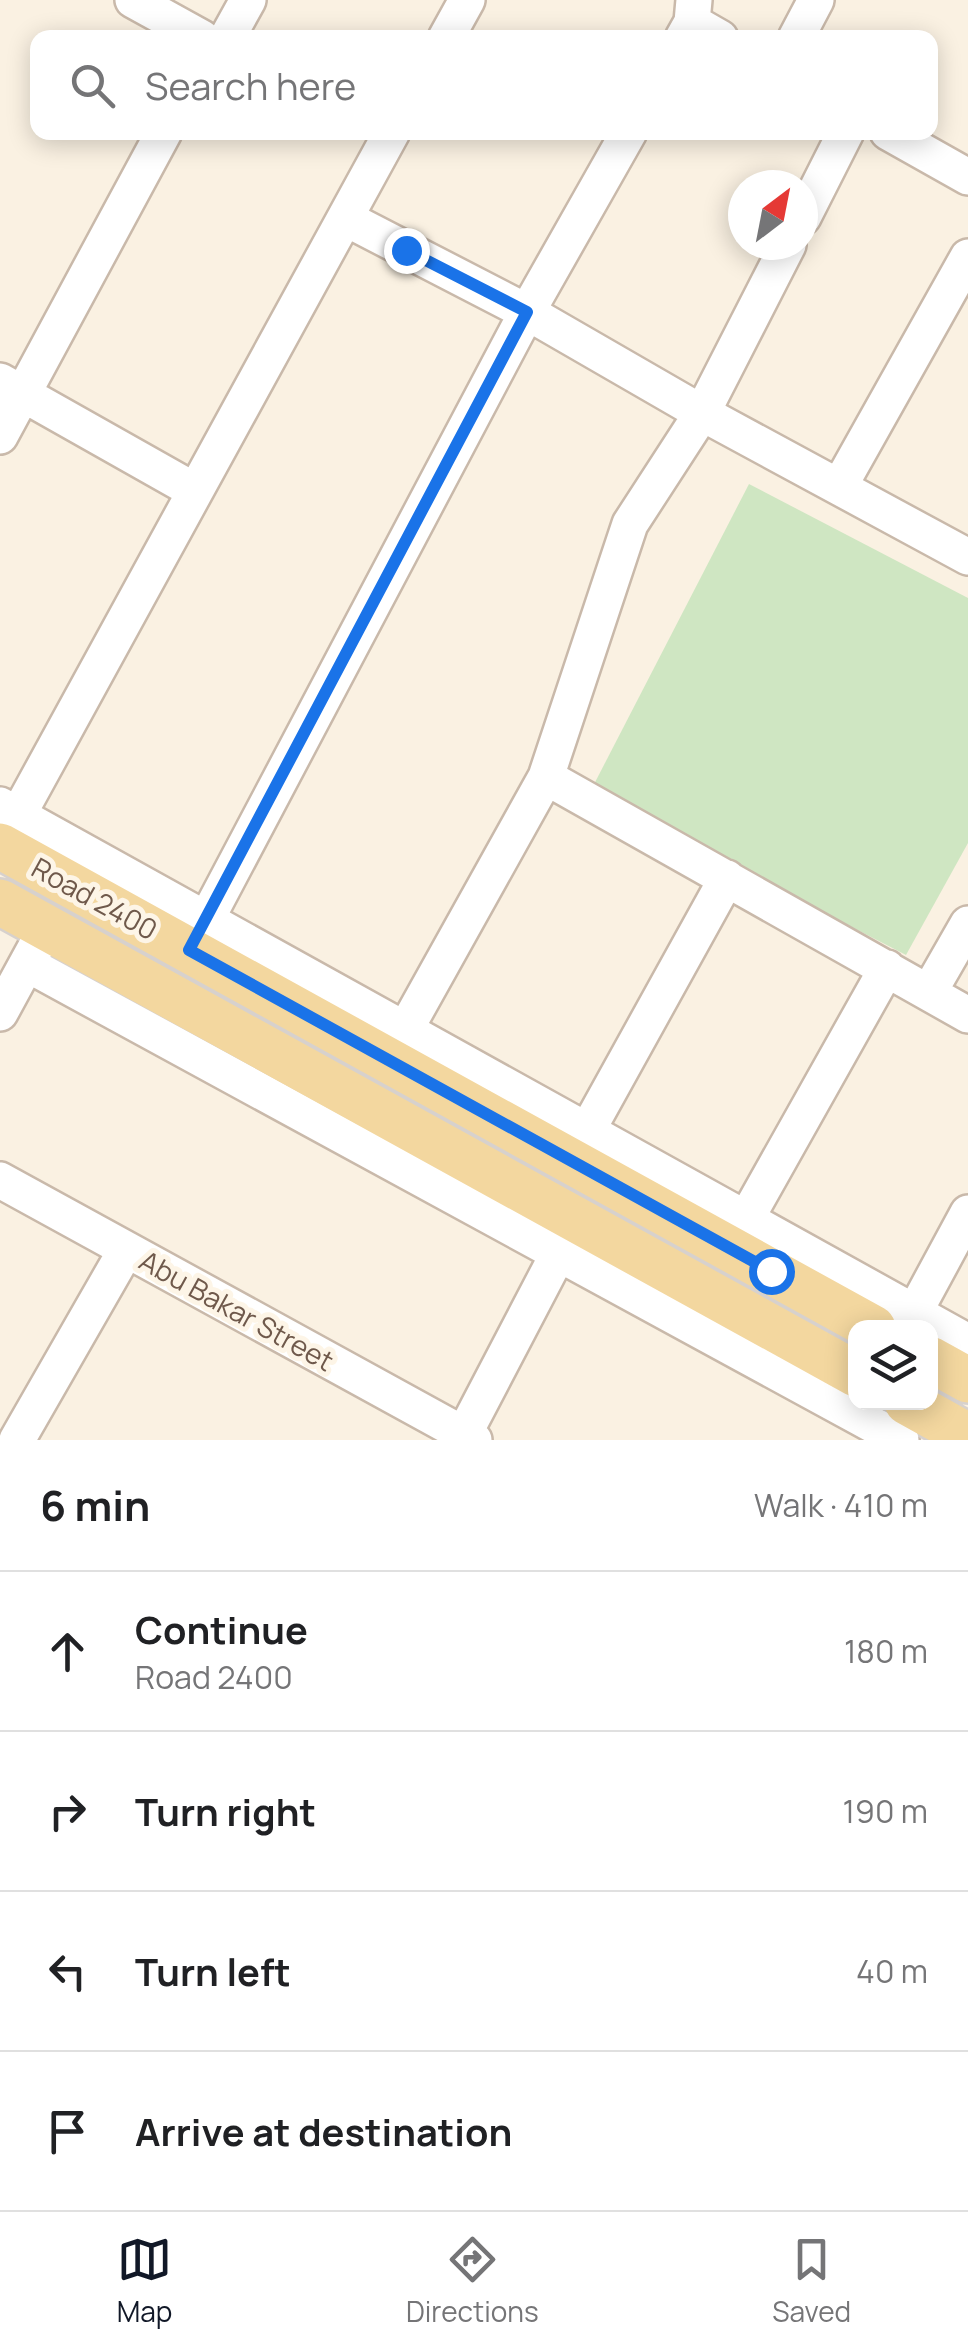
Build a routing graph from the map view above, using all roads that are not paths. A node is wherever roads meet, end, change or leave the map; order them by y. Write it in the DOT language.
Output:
graph roads {
  1 [pos="134,0"];
  2 [pos="248,0"];
  3 [pos="468,0"];
  4 [pos="816,0"];
  5 [pos="188,30"];
  6 [pos="231,30"];
  7 [pos="451,30"];
  8 [pos="800,30"];
  9 [pos="159,140"];
  10 [pos="384,140"];
  11 [pos="624,140"];
  12 [pos="842,140"];
  13 [pos="902,140"];
  14 [pos="968,177"];
  15 [pos="818,187"];
  16 [pos="345,218"];
  17 [pos="968,257"];
  18 [pos="780,260"];
  19 [pos="527,312"];
  20 [pos="12,387"];
  21 [pos="702,413"];
  22 [pos="0,436"];
  23 [pos="839,487"];
  24 [pos="195,491"];
  25 [pos="968,557"];
  26 [pos="546,777"];
  27 [pos="6,822"];
  28 [pos="727,878"];
  29 [pos="0,902"];
  30 [pos="968,924"];
  31 [pos="198,935"];
  32 [pos="36,946"];
  33 [pos="888,968"];
  34 [pos="929,992"];
  35 [pos="0,1013"];
  36 [pos="968,1015"];
  37 [pos="405,1030"];
  38 [pos="587,1131"];
  39 [pos="0,1180"];
  40 [pos="968,1213"];
  41 [pos="746,1219"];
  42 [pos="567,1236"];
  43 [pos="126,1250"];
  44 [pos="894,1320"];
  45 [pos="938,1333"];
  46 [pos="968,1342"];
  47 [pos="938,1363"];
  48 [pos="848,1370"];
  49 [pos="968,1380"];
  50 [pos="921,1410"];
  51 [pos="968,1436"];
  52 [pos="469,1437"];
  53 [pos="23,1438"];
  54 [pos="901,1440"];
  1 -- 5 [label="street"];
  2 -- 6 [label="street"];
  3 -- 7 [label="street"];
  4 -- 8 [label="street"];
  9 -- 20 [label="street"];
  10 -- 16 [label="street"];
  11 -- 19 [label="street"];
  12 -- 15 [label="street"];
  13 -- 14 [label="street"];
  16 -- 19 [label="street"];
  16 -- 24 [label="street"];
  17 -- 23 [label="street"];
  18 -- 21 [label="street"];
  19 -- 21 [label="street"];
  19 -- 31 [label="street"];
  20 -- 22 [label="street"];
  20 -- 24 [label="street"];
  21 -- 23 [label="street"];
  21 -- 26 [label="street"];
  23 -- 25 [label="street"];
  24 -- 27 [label="street"];
  26 -- 28 [label="street"];
  26 -- 37 [label="street"];
  27 -- 31 [label="main road, Road 2400"];
  28 -- 33 [label="street"];
  28 -- 38 [label="street"];
  29 -- 32 [label="main road, Road 2400"];
  30 -- 34 [label="street"];
  31 -- 37 [label="street"];
  31 -- 44 [label="main road, Road 2400"];
  32 -- 35 [label="street"];
  32 -- 42 [label="main road, Road 2400"];
  33 -- 34 [label="street"];
  33 -- 41 [label="street"];
  34 -- 36 [label="street"];
  37 -- 38 [label="street"];
  38 -- 41 [label="street"];
  39 -- 43 [label="street, Abu Bakar Street"];
  40 -- 44 [label="street"];
  41 -- 44 [label="street"];
  42 -- 48 [label="main road, Road 2400"];
  42 -- 52 [label="street"];
  42 -- 54 [label="street"];
  43 -- 52 [label="street, Abu Bakar Street"];
  43 -- 53 [label="street"];
  45 -- 46 [label="street"];
  47 -- 49 [label="main road"];
  50 -- 51 [label="main road"];
}
